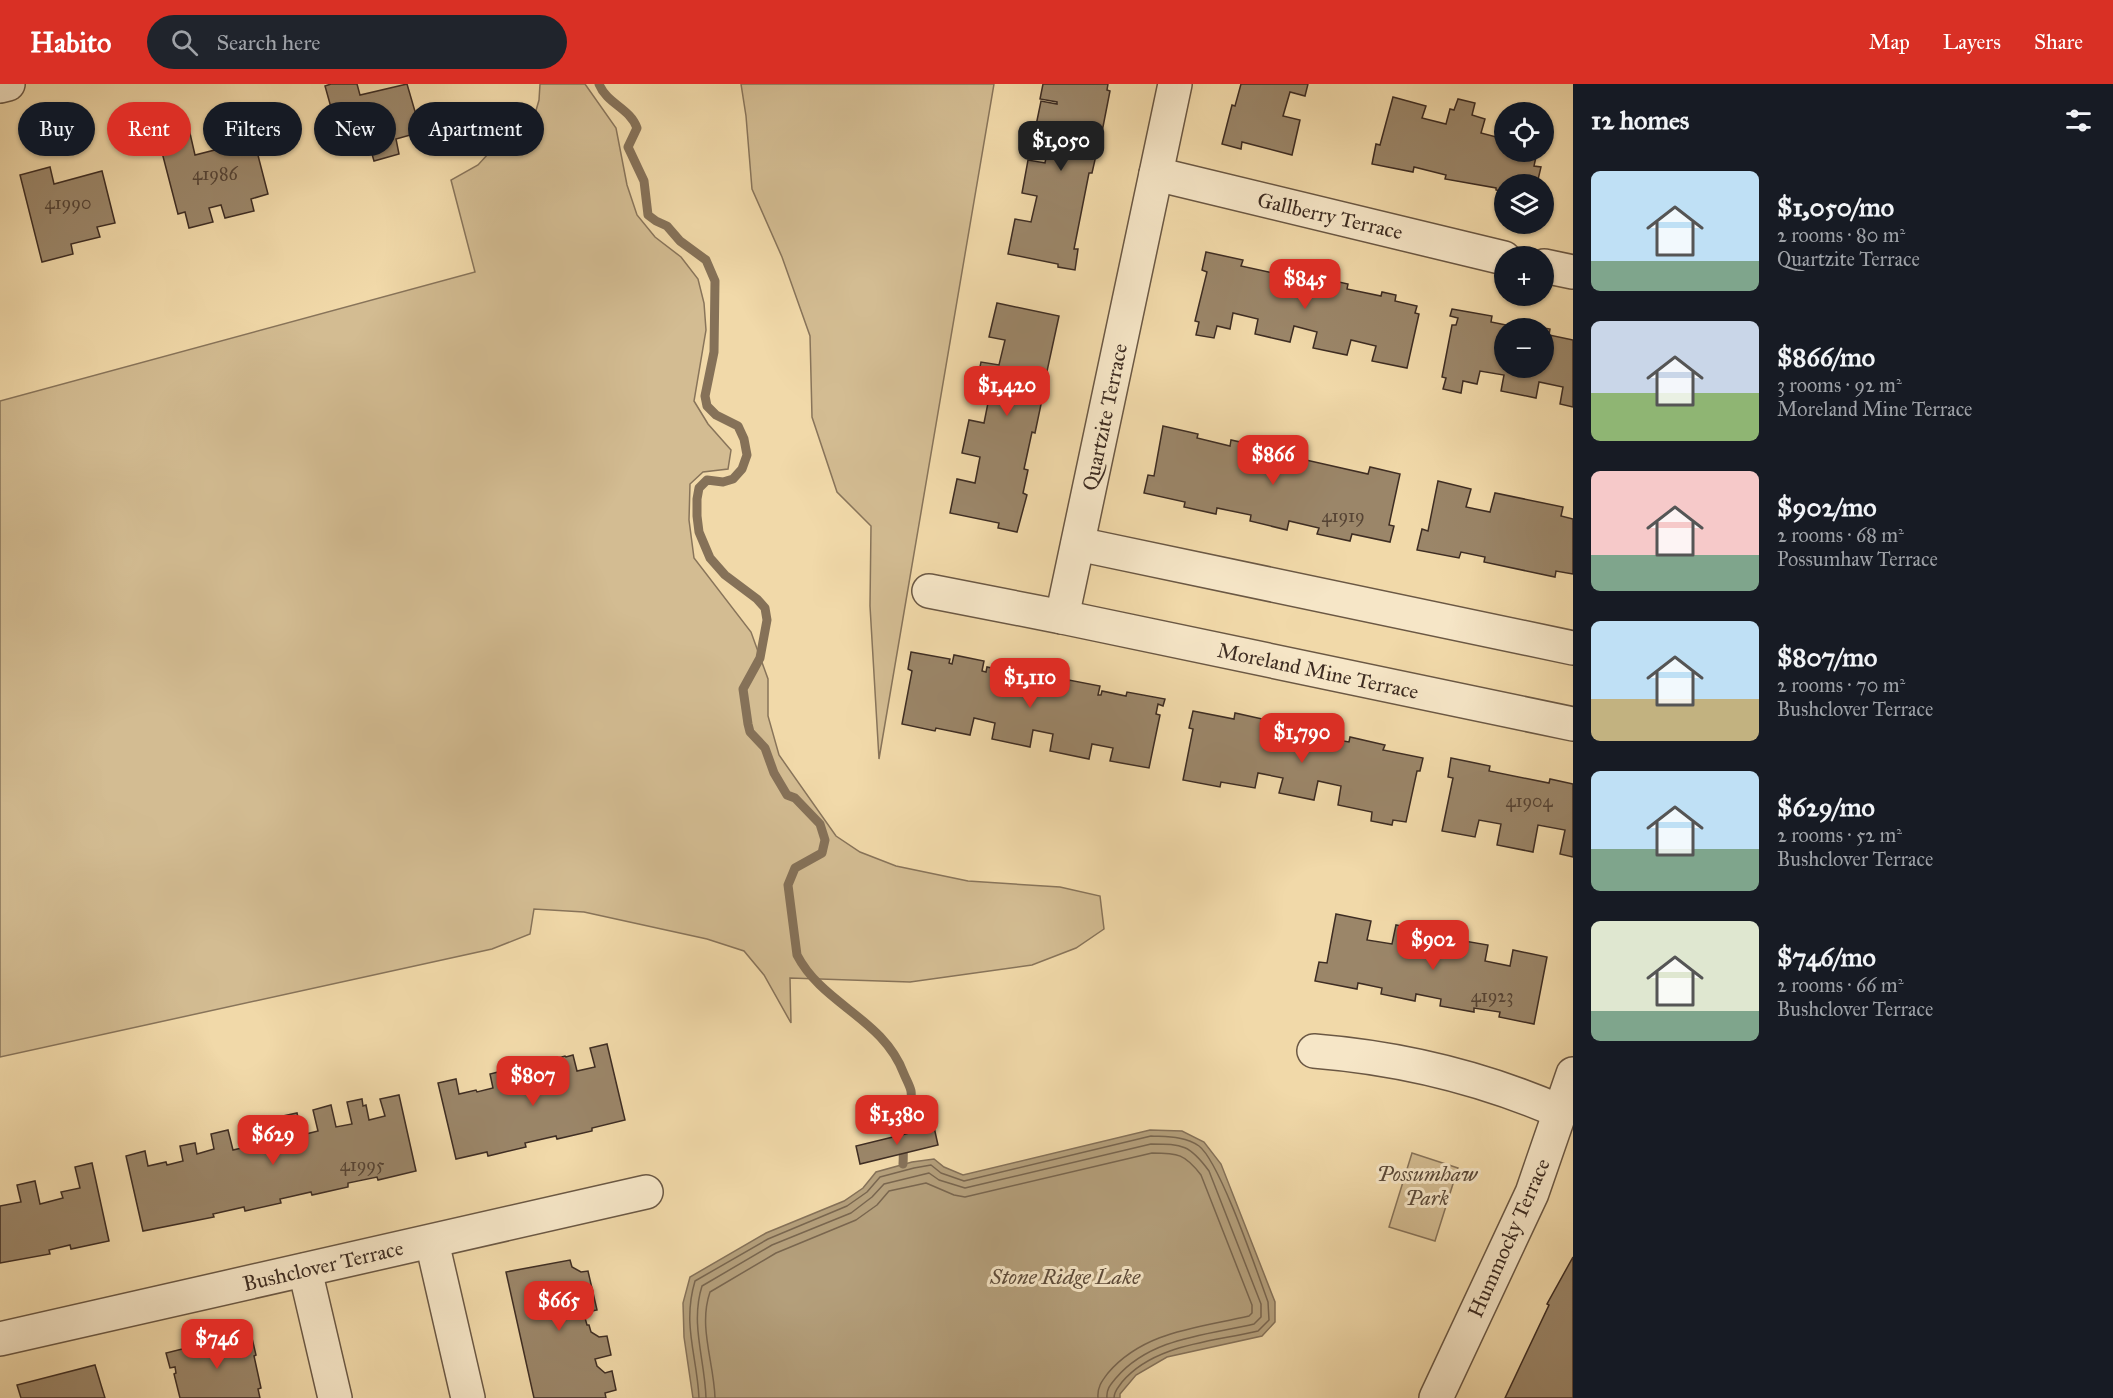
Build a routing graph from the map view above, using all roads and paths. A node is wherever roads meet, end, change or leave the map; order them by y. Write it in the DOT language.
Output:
graph roads {
  1 [pos="8,84"];
  2 [pos="1175,84"];
  3 [pos="0,86"];
  4 [pos="1156,174"];
  5 [pos="1494,256"];
  6 [pos="1554,268"];
  7 [pos="1573,272"];
  8 [pos="1078,544"];
  9 [pos="928,591"];
  10 [pos="1062,617"];
  11 [pos="1573,648"];
  12 [pos="1573,724"];
  13 [pos="1314,1051"];
  14 [pos="1573,1074"];
  15 [pos="1561,1112"];
  16 [pos="646,1192"];
  17 [pos="432,1242"];
  18 [pos="305,1270"];
  19 [pos="0,1339"];
  20 [pos="335,1398"];
  21 [pos="468,1398"];
  22 [pos="1436,1398"];
  1 -- 3 [label="street"];
  2 -- 4 [label="street, Quartzite Terrace"];
  4 -- 5 [label="street, Gallberry Terrace"];
  4 -- 8 [label="street, Quartzite Terrace"];
  6 -- 7 [label="street"];
  8 -- 10 [label="street, Quartzite Terrace"];
  8 -- 11 [label="street"];
  9 -- 10 [label="street"];
  10 -- 12 [label="street, Moreland Mine Terrace"];
  13 -- 15 [label="street"];
  14 -- 15 [label="street, Hummocky Terrace"];
  15 -- 22 [label="street, Hummocky Terrace"];
  16 -- 17 [label="street, Bushclover Terrace"];
  17 -- 18 [label="street, Bushclover Terrace"];
  17 -- 21 [label="street"];
  18 -- 19 [label="street, Bushclover Terrace"];
  18 -- 20 [label="street"];
}
